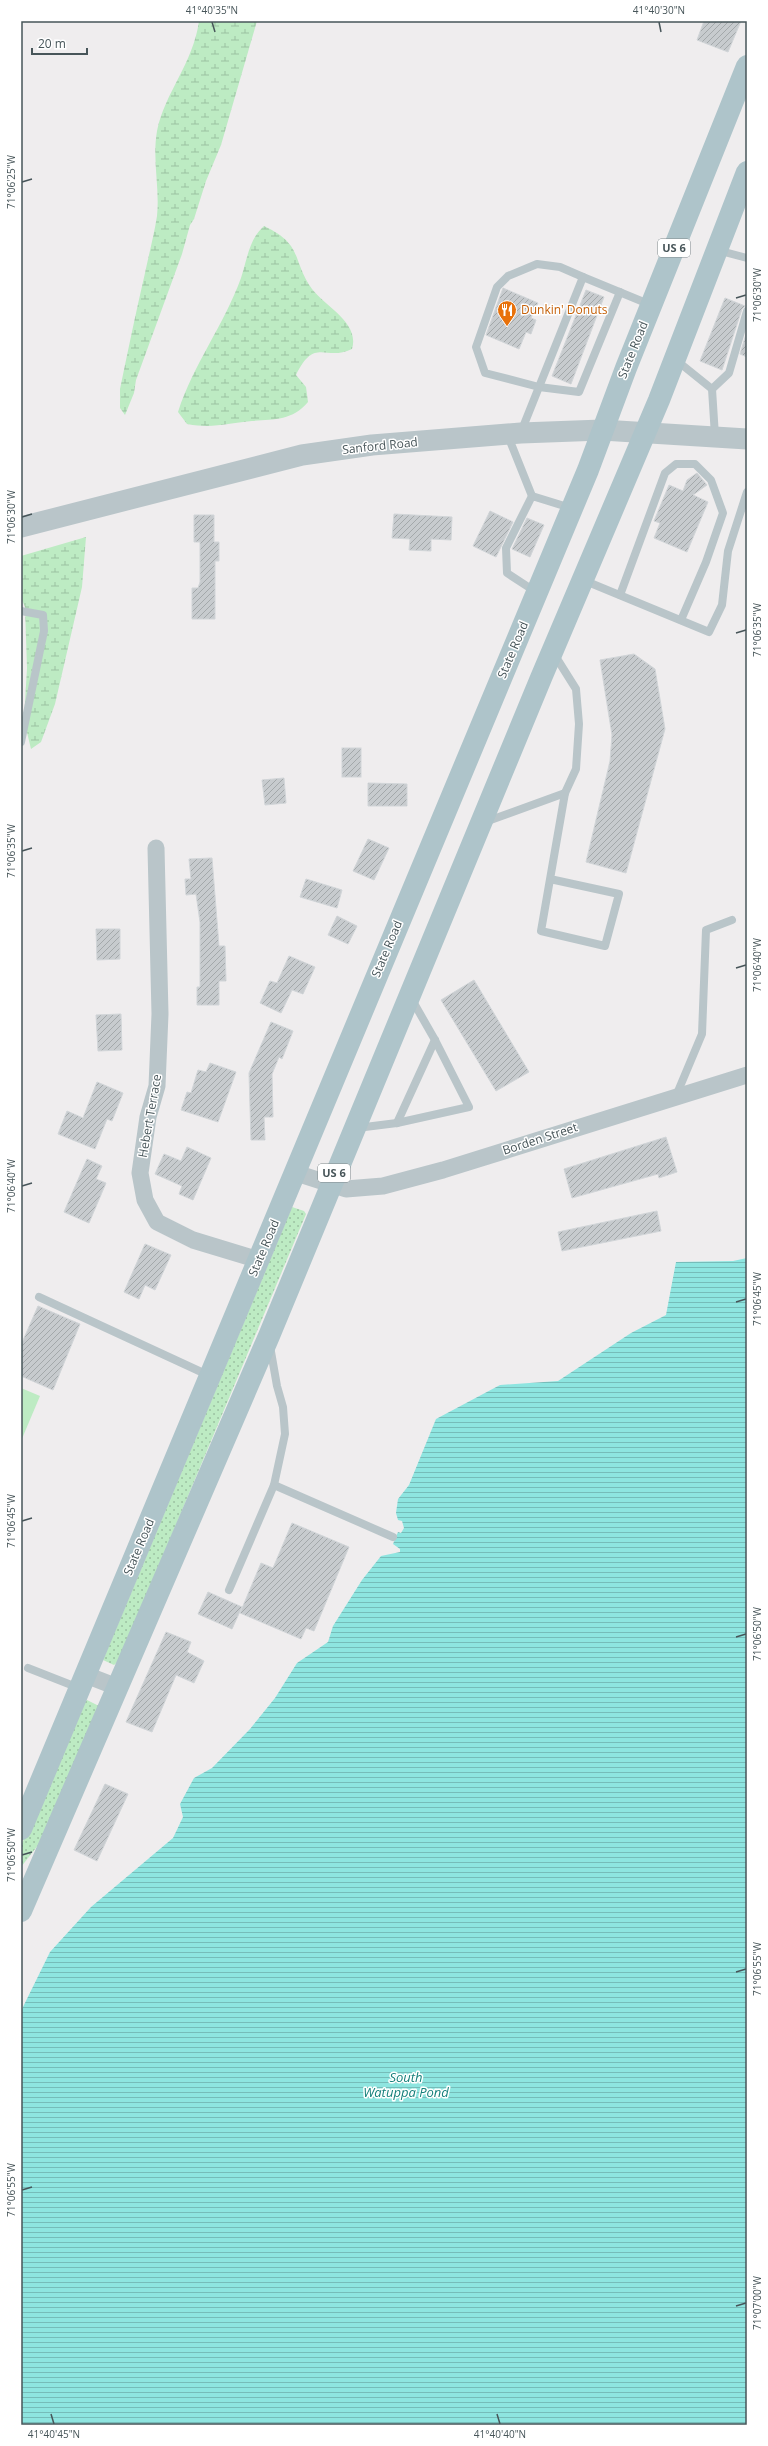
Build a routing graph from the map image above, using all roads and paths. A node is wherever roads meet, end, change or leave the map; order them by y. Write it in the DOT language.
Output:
graph roads {
  1 [pos="747,66"];
  2 [pos="747,172"];
  3 [pos="717,250"];
  4 [pos="747,258"];
  5 [pos="583,277"];
  6 [pos="620,292"];
  7 [pos="651,305"];
  8 [pos="747,311"];
  9 [pos="675,359"];
  10 [pos="539,388"];
  11 [pos="712,389"];
  12 [pos="602,430"];
  13 [pos="514,433"];
  14 [pos="645,434"];
  15 [pos="715,437"];
  16 [pos="747,439"];
  17 [pos="747,492"];
  18 [pos="532,496"];
  19 [pos="572,508"];
  20 [pos="21,527"];
  21 [pos="582,580"];
  22 [pos="537,592"];
  23 [pos="620,595"];
  24 [pos="21,611"];
  25 [pos="681,620"];
  26 [pos="552,652"];
  27 [pos="21,742"];
  28 [pos="565,793"];
  29 [pos="480,824"];
  30 [pos="156,848"];
  31 [pos="550,879"];
  32 [pos="732,920"];
  33 [pos="409,995"];
  34 [pos="435,1040"];
  35 [pos="747,1075"];
  36 [pos="676,1097"];
  37 [pos="398,1124"];
  38 [pos="353,1128"];
  39 [pos="296,1172"];
  40 [pos="330,1184"];
  41 [pos="259,1260"];
  42 [pos="39,1297"];
  43 [pos="268,1336"];
  44 [pos="210,1376"];
  45 [pos="274,1485"];
  46 [pos="393,1537"];
  47 [pos="229,1590"];
  48 [pos="28,1668"];
  49 [pos="83,1682"];
  50 [pos="117,1687"];
  51 [pos="21,1829"];
  52 [pos="21,1911"];
  1 -- 7 [label="main road, State Road / US 6"];
  2 -- 3 [label="main road, US 6"];
  3 -- 4 [label="lane"];
  3 -- 9 [label="main road, US 6"];
  5 -- 6 [label="lane"];
  5 -- 10 [label="lane"];
  5 -- 10 [label="lane"];
  6 -- 7 [label="lane"];
  6 -- 10 [label="lane"];
  7 -- 12 [label="main road, State Road / US 6"];
  8 -- 11 [label="lane"];
  9 -- 11 [label="lane"];
  9 -- 14 [label="main road, US 6"];
  10 -- 13 [label="lane"];
  11 -- 15 [label="lane"];
  12 -- 13 [label="street, Sanford Road"];
  12 -- 14 [label="street, Sanford Road"];
  12 -- 19 [label="main road, State Road / US 6"];
  13 -- 18 [label="lane"];
  13 -- 20 [label="street, Sanford Road"];
  14 -- 15 [label="street, Sanford Road"];
  14 -- 21 [label="main road, US 6"];
  15 -- 16 [label="street, Sanford Road"];
  17 -- 25 [label="lane"];
  18 -- 19 [label="lane"];
  18 -- 22 [label="lane"];
  19 -- 22 [label="main road, State Road / US 6"];
  21 -- 23 [label="lane"];
  21 -- 26 [label="main road, US 6"];
  22 -- 39 [label="main road, State Road / US 6"];
  23 -- 25 [label="lane"];
  23 -- 25 [label="lane"];
  24 -- 27 [label="lane"];
  26 -- 28 [label="lane"];
  26 -- 29 [label="main road, US 6"];
  28 -- 29 [label="lane"];
  28 -- 31 [label="lane"];
  29 -- 33 [label="main road, US 6"];
  30 -- 41 [label="street, Hebert Terrace"];
  31 -- 31 [label="lane"];
  32 -- 36 [label="lane"];
  33 -- 34 [label="lane"];
  33 -- 38 [label="main road, US 6"];
  34 -- 37 [label="lane"];
  34 -- 37 [label="lane"];
  35 -- 36 [label="street, Borden Street"];
  36 -- 40 [label="street, Borden Street"];
  37 -- 38 [label="lane"];
  38 -- 40 [label="main road, US 6"];
  39 -- 40 [label="street, Borden Street"];
  39 -- 41 [label="main road, State Road / US 6"];
  40 -- 43 [label="main road, US 6"];
  41 -- 44 [label="main road, State Road / US 6"];
  42 -- 44 [label="lane"];
  43 -- 45 [label="lane"];
  43 -- 50 [label="main road, US 6"];
  44 -- 49 [label="main road, State Road / US 6"];
  45 -- 46 [label="lane"];
  45 -- 47 [label="lane"];
  48 -- 49 [label="lane"];
  49 -- 50 [label="street"];
  49 -- 51 [label="main road, State Road / US 6"];
  50 -- 52 [label="main road, US 6"];
}
